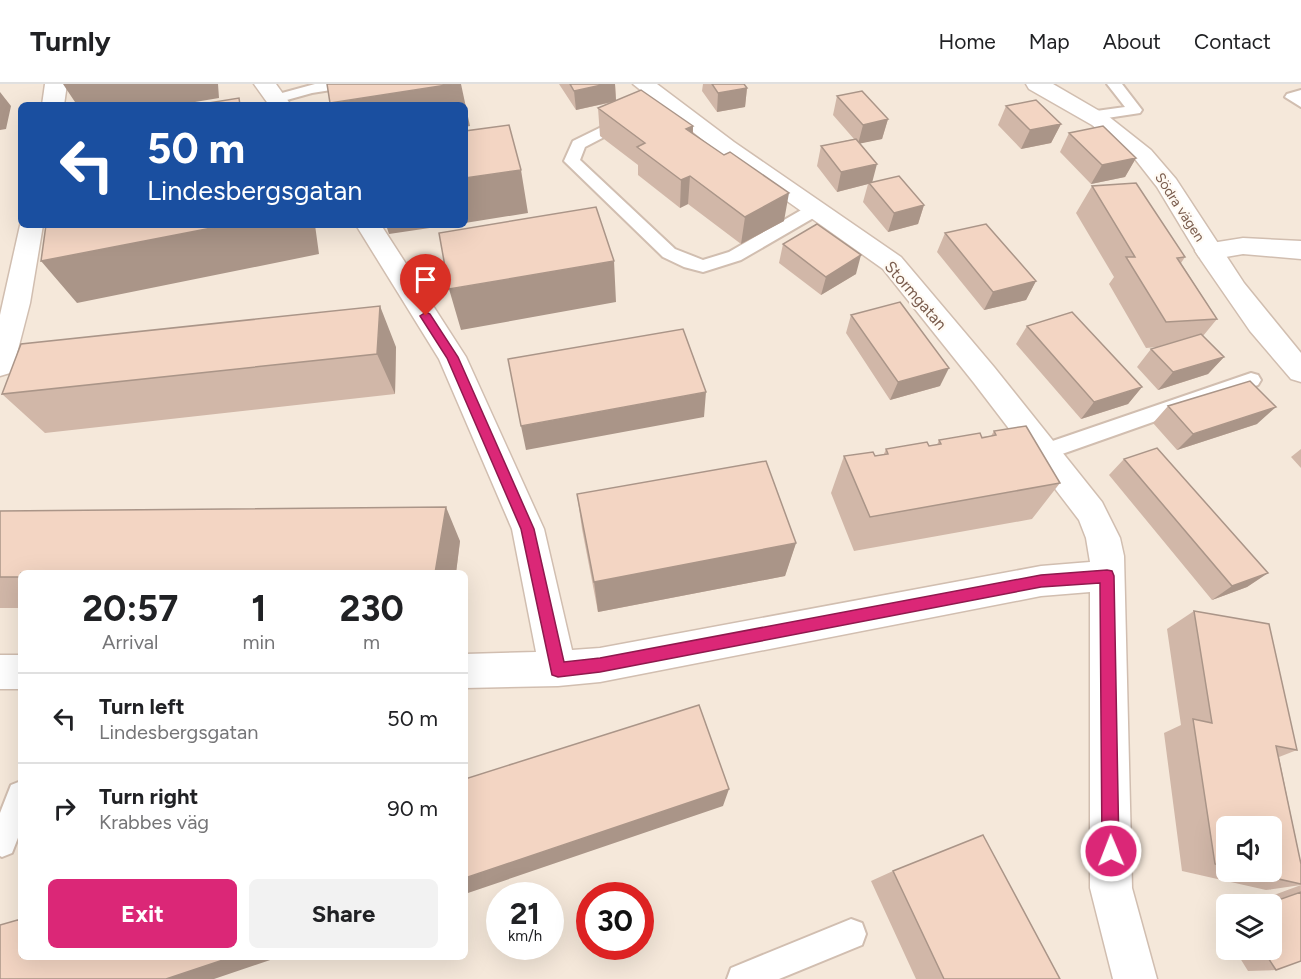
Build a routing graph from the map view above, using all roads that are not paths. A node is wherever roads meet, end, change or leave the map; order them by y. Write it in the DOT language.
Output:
graph roads {
  1 [pos="56,84"];
  2 [pos="345,84"];
  3 [pos="644,84"];
  4 [pos="1037,84"];
  5 [pos="1114,84"];
  6 [pos="1301,94"];
  7 [pos="274,96"];
  8 [pos="53,102"];
  9 [pos="665,102"];
  10 [pos="1301,103"];
  11 [pos="1094,114"];
  12 [pos="816,209"];
  13 [pos="30,228"];
  14 [pos="370,228"];
  15 [pos="1301,250"];
  16 [pos="1208,251"];
  17 [pos="0,365"];
  18 [pos="1301,371"];
  19 [pos="1251,380"];
  20 [pos="1045,452"];
  21 [pos="1107,576"];
  22 [pos="558,669"];
  23 [pos="468,671"];
  24 [pos="0,672"];
  25 [pos="18,672"];
  26 [pos="18,803"];
  27 [pos="2,843"];
  28 [pos="851,934"];
  29 [pos="742,979"];
  30 [pos="1135,979"];
  1 -- 8 [label="street"];
  2 -- 7 [label="lane"];
  3 -- 9 [label="street, Stormgatan"];
  4 -- 11 [label="street, Södra vägen"];
  5 -- 11 [label="lane"];
  6 -- 10 [label="lane"];
  9 -- 12 [label="street, Stormgatan"];
  9 -- 12 [label="lane"];
  11 -- 16 [label="street, Södra vägen"];
  12 -- 20 [label="street, Stormgatan"];
  13 -- 17 [label="street"];
  14 -- 22 [label="street"];
  15 -- 16 [label="street"];
  16 -- 18 [label="street, Södra vägen"];
  19 -- 20 [label="lane"];
  20 -- 21 [label="street, Stormgatan"];
  21 -- 22 [label="street"];
  21 -- 30 [label="street, Stormgatan"];
  22 -- 23 [label="street"];
  24 -- 25 [label="street"];
  26 -- 27 [label="lane"];
  28 -- 29 [label="lane"];
}
